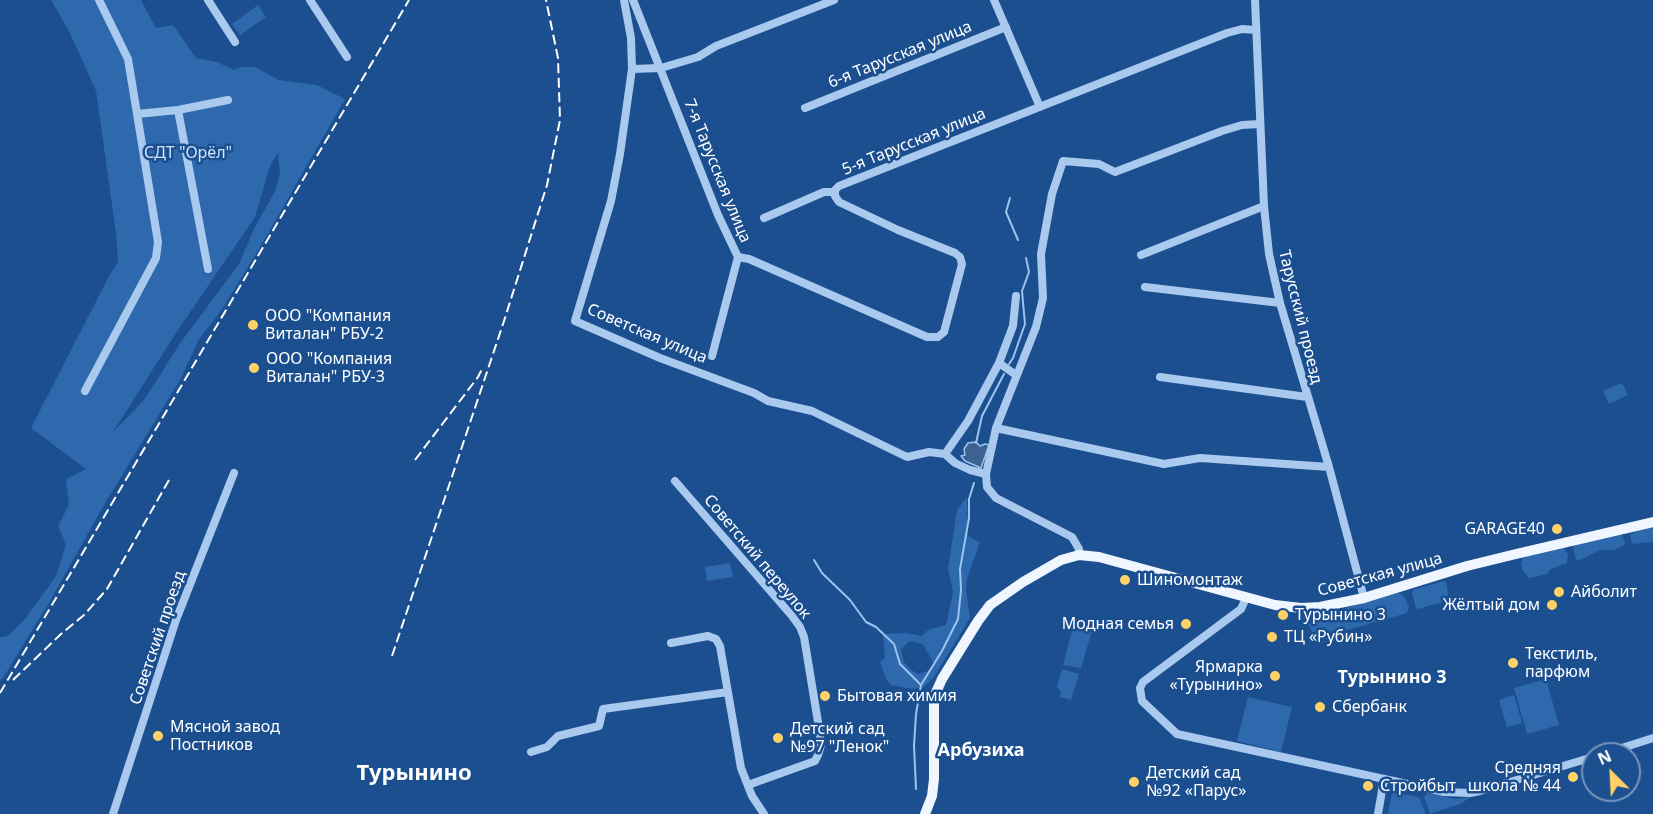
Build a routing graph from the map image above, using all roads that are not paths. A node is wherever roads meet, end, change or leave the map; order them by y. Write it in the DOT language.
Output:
graph roads {
  1 [pos="99,0"];
  2 [pos="208,0"];
  3 [pos="310,0"];
  4 [pos="624,0"];
  5 [pos="633,0"];
  6 [pos="834,0"];
  7 [pos="994,0"];
  8 [pos="1255,0"];
  9 [pos="1006,27"];
  10 [pos="1256,30"];
  11 [pos="235,42"];
  12 [pos="346,57"];
  13 [pos="661,68"];
  14 [pos="632,69"];
  15 [pos="228,100"];
  16 [pos="1040,107"];
  17 [pos="805,108"];
  18 [pos="178,110"];
  19 [pos="137,114"];
  20 [pos="1260,123"];
  21 [pos="835,192"];
  22 [pos="1264,206"];
  23 [pos="764,218"];
  24 [pos="1141,255"];
  25 [pos="738,257"];
  26 [pos="207,269"];
  27 [pos="1145,287"];
  28 [pos="1016,296"];
  29 [pos="1280,303"];
  30 [pos="712,356"];
  31 [pos="999,363"];
  32 [pos="1016,375"];
  33 [pos="1160,377"];
  34 [pos="85,391"];
  35 [pos="1307,397"];
  36 [pos="996,428"];
  37 [pos="945,454"];
  38 [pos="1329,467"];
  39 [pos="234,472"];
  40 [pos="986,474"];
  41 [pos="675,481"];
  42 [pos="1653,522"];
  43 [pos="1079,555"];
  44 [pos="1246,598"];
  45 [pos="1364,598"];
  46 [pos="672,643"];
  47 [pos="728,692"];
  48 [pos="531,752"];
  49 [pos="1581,761"];
  50 [pos="1384,779"];
  51 [pos="748,785"];
  52 [pos="113,814"];
  53 [pos="764,814"];
  54 [pos="926,814"];
  55 [pos="1378,814"];
  1 -- 19 [label="street"];
  2 -- 11 [label="street"];
  3 -- 12 [label="street"];
  4 -- 14 [label="street, Советская улица"];
  5 -- 13 [label="street, 7-я Тарусская улица"];
  6 -- 13 [label="street"];
  7 -- 9 [label="street"];
  8 -- 10 [label="street, Тарусский проезд"];
  9 -- 16 [label="street"];
  9 -- 17 [label="street, 6-я Тарусская улица"];
  10 -- 16 [label="street, 5-я Тарусская улица"];
  10 -- 20 [label="street, Тарусский проезд"];
  13 -- 14 [label="street"];
  13 -- 25 [label="street, 7-я Тарусская улица"];
  14 -- 37 [label="street, Советская улица"];
  15 -- 18 [label="street"];
  16 -- 21 [label="street, 5-я Тарусская улица"];
  18 -- 19 [label="street"];
  18 -- 26 [label="street"];
  19 -- 34 [label="street"];
  20 -- 22 [label="street, Тарусский проезд"];
  20 -- 32 [label="street"];
  21 -- 23 [label="street"];
  21 -- 25 [label="street, 5-я Тарусская улица"];
  22 -- 24 [label="street"];
  22 -- 29 [label="street, Тарусский проезд"];
  25 -- 30 [label="street, 7-я Тарусская улица"];
  27 -- 29 [label="street"];
  28 -- 31 [label="street"];
  29 -- 35 [label="street, Тарусский проезд"];
  31 -- 32 [label="street"];
  31 -- 37 [label="street"];
  32 -- 36 [label="street"];
  33 -- 35 [label="street"];
  35 -- 38 [label="street, Тарусский проезд"];
  36 -- 38 [label="street"];
  36 -- 40 [label="street"];
  37 -- 40 [label="street"];
  38 -- 45 [label="street, Тарусский проезд"];
  39 -- 52 [label="street, Советский проезд"];
  40 -- 43 [label="street"];
  41 -- 51 [label="street, Советский переулок"];
  42 -- 45 [label="main road, Советская улица"];
  43 -- 44 [label="main road, Советская улица"];
  43 -- 54 [label="main road, Советская улица"];
  44 -- 45 [label="main road, Советская улица"];
  44 -- 50 [label="street"];
  46 -- 47 [label="street"];
  47 -- 48 [label="street"];
  47 -- 51 [label="street"];
  49 -- 50 [label="street"];
  50 -- 55 [label="street"];
  51 -- 53 [label="street"];
}
